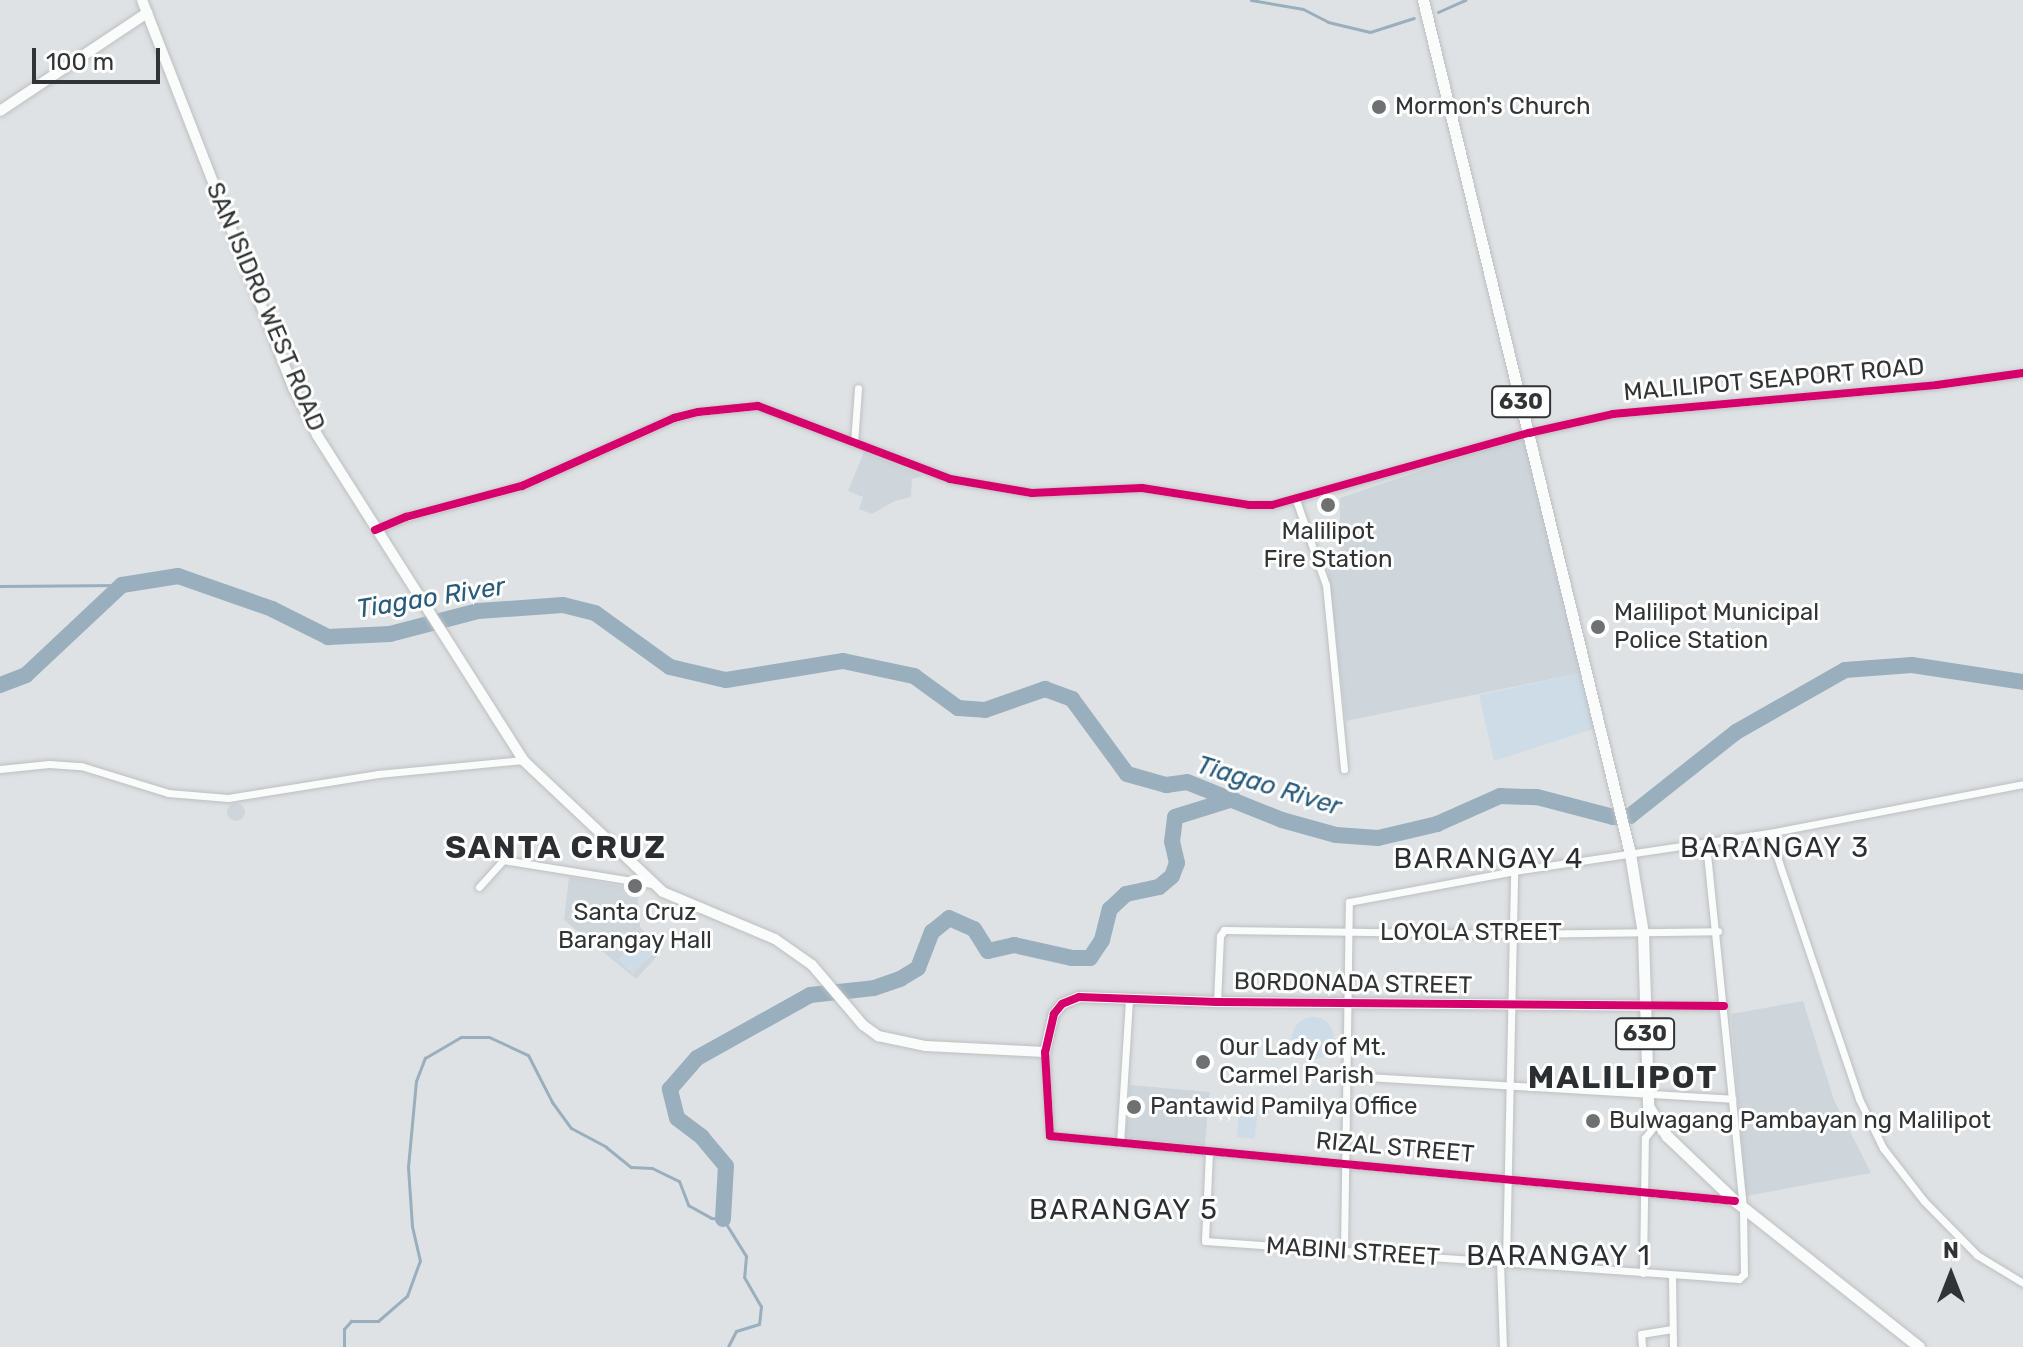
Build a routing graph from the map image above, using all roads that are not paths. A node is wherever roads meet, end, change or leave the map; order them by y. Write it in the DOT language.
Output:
graph roads {
  1 [pos="142,0"];
  2 [pos="1423,0"];
  3 [pos="147,13"];
  4 [pos="0,111"];
  5 [pos="2023,373"];
  6 [pos="858,388"];
  7 [pos="1529,433"];
  8 [pos="854,443"];
  9 [pos="1296,500"];
  10 [pos="375,530"];
  11 [pos="523,760"];
  12 [pos="0,769"];
  13 [pos="1344,769"];
  14 [pos="2023,784"];
  15 [pos="1769,833"];
  16 [pos="1706,842"];
  17 [pos="1630,854"];
  18 [pos="1514,871"];
  19 [pos="652,884"];
  20 [pos="479,887"];
  21 [pos="1718,931"];
  22 [pos="1350,933"];
  23 [pos="1643,933"];
  24 [pos="1514,934"];
  25 [pos="1129,998"];
  26 [pos="1217,1002"];
  27 [pos="1350,1004"];
  28 [pos="1513,1006"];
  29 [pos="1645,1006"];
  30 [pos="1724,1006"];
  31 [pos="1045,1052"];
  32 [pos="1349,1076"];
  33 [pos="1512,1088"];
  34 [pos="1646,1095"];
  35 [pos="1732,1099"];
  36 [pos="1657,1122"];
  37 [pos="1120,1143"];
  38 [pos="1209,1152"];
  39 [pos="1347,1164"];
  40 [pos="1508,1179"];
  41 [pos="1644,1192"];
  42 [pos="1739,1204"];
  43 [pos="1344,1251"];
  44 [pos="1503,1262"];
  45 [pos="1643,1273"];
  46 [pos="1672,1275"];
  47 [pos="2023,1283"];
  48 [pos="1671,1329"];
  49 [pos="1503,1347"];
  50 [pos="1642,1347"];
  51 [pos="1673,1347"];
  52 [pos="1919,1347"];
  1 -- 3 [label="street, SAN ISIDRO WEST ROAD"];
  2 -- 7 [label="main road, 630"];
  3 -- 4 [label="street"];
  3 -- 10 [label="street, SAN ISIDRO WEST ROAD"];
  5 -- 7 [label="street, MALILIPOT SEAPORT ROAD"];
  6 -- 8 [label="street"];
  7 -- 9 [label="street, MALILIPOT SEAPORT ROAD"];
  7 -- 17 [label="main road, 630"];
  8 -- 9 [label="street, MALILIPOT SEAPORT ROAD"];
  8 -- 10 [label="street, MALILIPOT SEAPORT ROAD"];
  9 -- 13 [label="street"];
  10 -- 11 [label="street, SAN ISIDRO WEST ROAD"];
  11 -- 12 [label="street"];
  11 -- 19 [label="street, SAN ISIDRO WEST ROAD"];
  14 -- 15 [label="street"];
  15 -- 16 [label="street"];
  15 -- 47 [label="street"];
  16 -- 17 [label="street"];
  16 -- 21 [label="street"];
  17 -- 18 [label="street"];
  17 -- 23 [label="main road, 630"];
  18 -- 22 [label="street"];
  18 -- 24 [label="street"];
  19 -- 20 [label="street"];
  19 -- 31 [label="street, SAN ISIDRO WEST ROAD"];
  21 -- 23 [label="street, LOYOLA STREET"];
  21 -- 30 [label="street"];
  22 -- 24 [label="street, LOYOLA STREET"];
  22 -- 26 [label="street, LOYOLA STREET"];
  22 -- 27 [label="street"];
  23 -- 24 [label="street, LOYOLA STREET"];
  23 -- 29 [label="main road, 630"];
  24 -- 28 [label="street"];
  25 -- 26 [label="street, BORDONADA STREET"];
  25 -- 31 [label="street, BORDONADA STREET"];
  25 -- 37 [label="street"];
  26 -- 27 [label="street, BORDONADA STREET"];
  27 -- 28 [label="street, BORDONADA STREET"];
  27 -- 32 [label="street"];
  28 -- 29 [label="street, BORDONADA STREET"];
  28 -- 33 [label="street"];
  29 -- 30 [label="street"];
  29 -- 34 [label="main road, 630"];
  30 -- 35 [label="street"];
  31 -- 37 [label="street, RIZAL STREET"];
  32 -- 33 [label="street"];
  32 -- 39 [label="street"];
  33 -- 34 [label="street"];
  33 -- 40 [label="street"];
  34 -- 35 [label="street"];
  34 -- 36 [label="main road, 630"];
  35 -- 42 [label="street"];
  36 -- 41 [label="street"];
  36 -- 42 [label="main road, 630"];
  37 -- 38 [label="street, RIZAL STREET"];
  38 -- 39 [label="street, RIZAL STREET"];
  38 -- 43 [label="street, MABINI STREET"];
  39 -- 40 [label="street, RIZAL STREET"];
  39 -- 43 [label="street"];
  40 -- 41 [label="street, RIZAL STREET"];
  40 -- 44 [label="street"];
  41 -- 42 [label="street, RIZAL STREET"];
  41 -- 45 [label="street"];
  42 -- 46 [label="street, MABINI STREET"];
  42 -- 52 [label="main road, 630"];
  43 -- 44 [label="street, MABINI STREET"];
  44 -- 45 [label="street, MABINI STREET"];
  44 -- 49 [label="street"];
  45 -- 46 [label="street, MABINI STREET"];
  46 -- 48 [label="street"];
  48 -- 50 [label="street"];
  48 -- 51 [label="street"];
}
